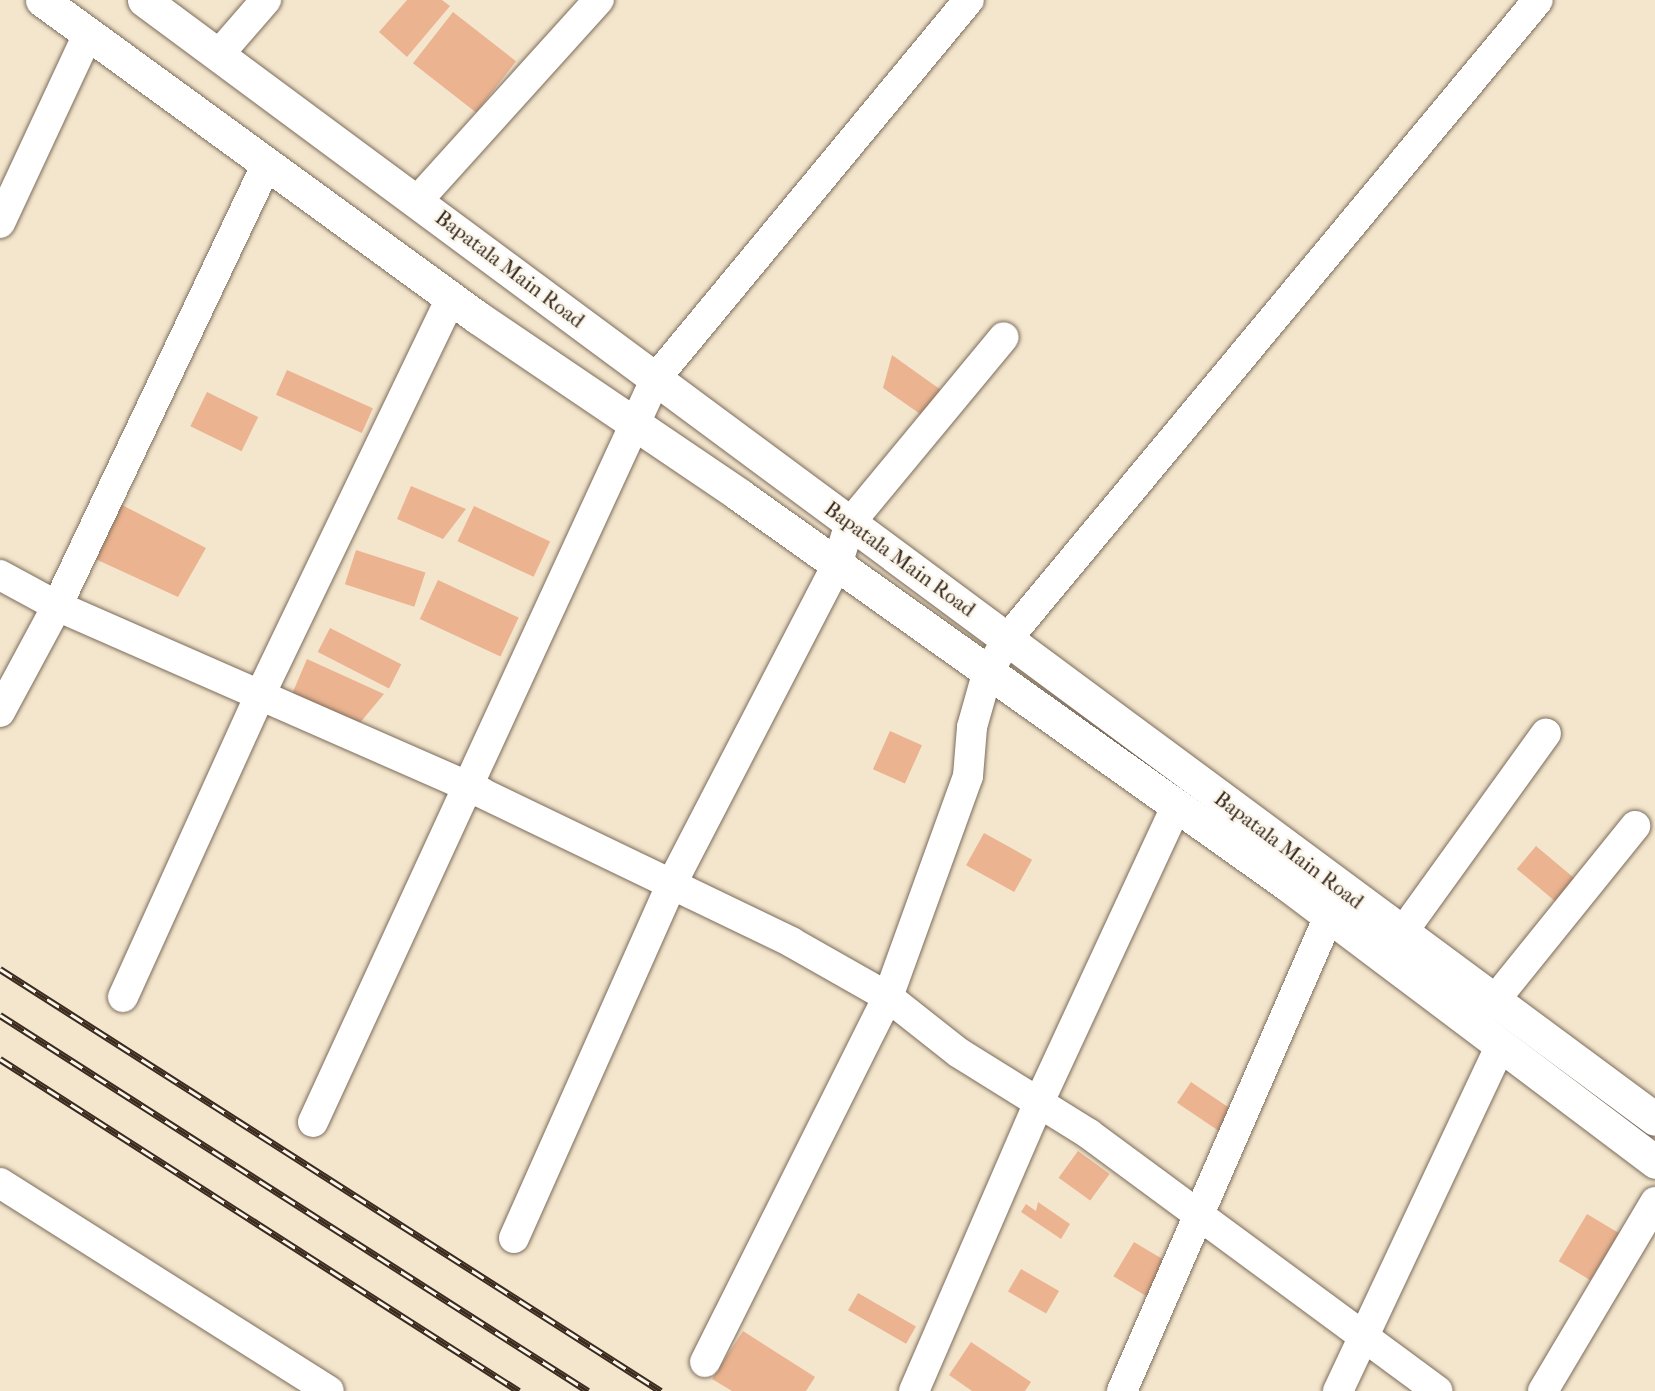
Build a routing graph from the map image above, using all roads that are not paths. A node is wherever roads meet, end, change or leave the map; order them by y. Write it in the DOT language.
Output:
graph roads {
  1 [pos="42,0"];
  2 [pos="144,0"];
  3 [pos="266,0"];
  4 [pos="599,0"];
  5 [pos="969,0"];
  6 [pos="1538,0"];
  7 [pos="88,34"];
  8 [pos="219,54"];
  9 [pos="267,164"];
  10 [pos="418,200"];
  11 [pos="0,223"];
  12 [pos="451,298"];
  13 [pos="1004,337"];
  14 [pos="656,378"];
  15 [pos="635,424"];
  16 [pos="850,523"];
  17 [pos="837,565"];
  18 [pos="0,575"];
  19 [pos="57,606"];
  20 [pos="1008,638"];
  21 [pos="987,674"];
  22 [pos="260,695"];
  23 [pos="0,712"];
  24 [pos="1546,733"];
  25 [pos="466,785"];
  26 [pos="1176,807"];
  27 [pos="1635,826"];
  28 [pos="671,885"];
  29 [pos="1329,916"];
  30 [pos="1402,933"];
  31 [pos="123,997"];
  32 [pos="888,997"];
  33 [pos="1494,1001"];
  34 [pos="1501,1045"];
  35 [pos="1038,1102"];
  36 [pos="1655,1119"];
  37 [pos="313,1122"];
  38 [pos="1655,1161"];
  39 [pos="0,1183"];
  40 [pos="1655,1202"];
  41 [pos="1198,1214"];
  42 [pos="514,1238"];
  43 [pos="1363,1337"];
  44 [pos="705,1362"];
  45 [pos="329,1391"];
  46 [pos="914,1391"];
  47 [pos="1122,1391"];
  48 [pos="1338,1391"];
  49 [pos="1437,1391"];
  50 [pos="1543,1391"];
  1 -- 7 [label="main road"];
  2 -- 8 [label="main road, Bapatala Main Road"];
  3 -- 8 [label="street"];
  4 -- 10 [label="street"];
  5 -- 14 [label="street"];
  6 -- 20 [label="street"];
  7 -- 9 [label="main road"];
  7 -- 11 [label="street"];
  8 -- 10 [label="main road, Bapatala Main Road"];
  9 -- 12 [label="main road"];
  9 -- 19 [label="street"];
  10 -- 14 [label="main road, Bapatala Main Road"];
  12 -- 15 [label="main road"];
  12 -- 22 [label="street"];
  13 -- 16 [label="street"];
  14 -- 15 [label="street"];
  14 -- 16 [label="main road, Bapatala Main Road"];
  15 -- 17 [label="main road"];
  15 -- 25 [label="street"];
  16 -- 17 [label="street"];
  16 -- 20 [label="main road, Bapatala Main Road"];
  17 -- 21 [label="main road"];
  17 -- 28 [label="street"];
  18 -- 19 [label="street"];
  19 -- 22 [label="street"];
  19 -- 23 [label="street"];
  20 -- 21 [label="street"];
  20 -- 30 [label="main road, Bapatala Main Road"];
  21 -- 26 [label="main road"];
  21 -- 32 [label="street"];
  22 -- 25 [label="street"];
  22 -- 31 [label="street"];
  24 -- 30 [label="street"];
  25 -- 28 [label="street"];
  25 -- 37 [label="street"];
  26 -- 29 [label="main road"];
  26 -- 35 [label="street"];
  27 -- 33 [label="street"];
  28 -- 32 [label="street"];
  28 -- 42 [label="street"];
  29 -- 34 [label="main road"];
  29 -- 41 [label="street"];
  30 -- 33 [label="main road, Bapatala Main Road"];
  32 -- 35 [label="street"];
  32 -- 44 [label="street"];
  33 -- 36 [label="main road, Bapatala Main Road"];
  34 -- 38 [label="main road"];
  34 -- 43 [label="street"];
  35 -- 41 [label="street"];
  35 -- 46 [label="street"];
  39 -- 45 [label="street"];
  40 -- 50 [label="street"];
  41 -- 43 [label="street"];
  41 -- 47 [label="street"];
  43 -- 48 [label="street"];
  43 -- 49 [label="street"];
}
